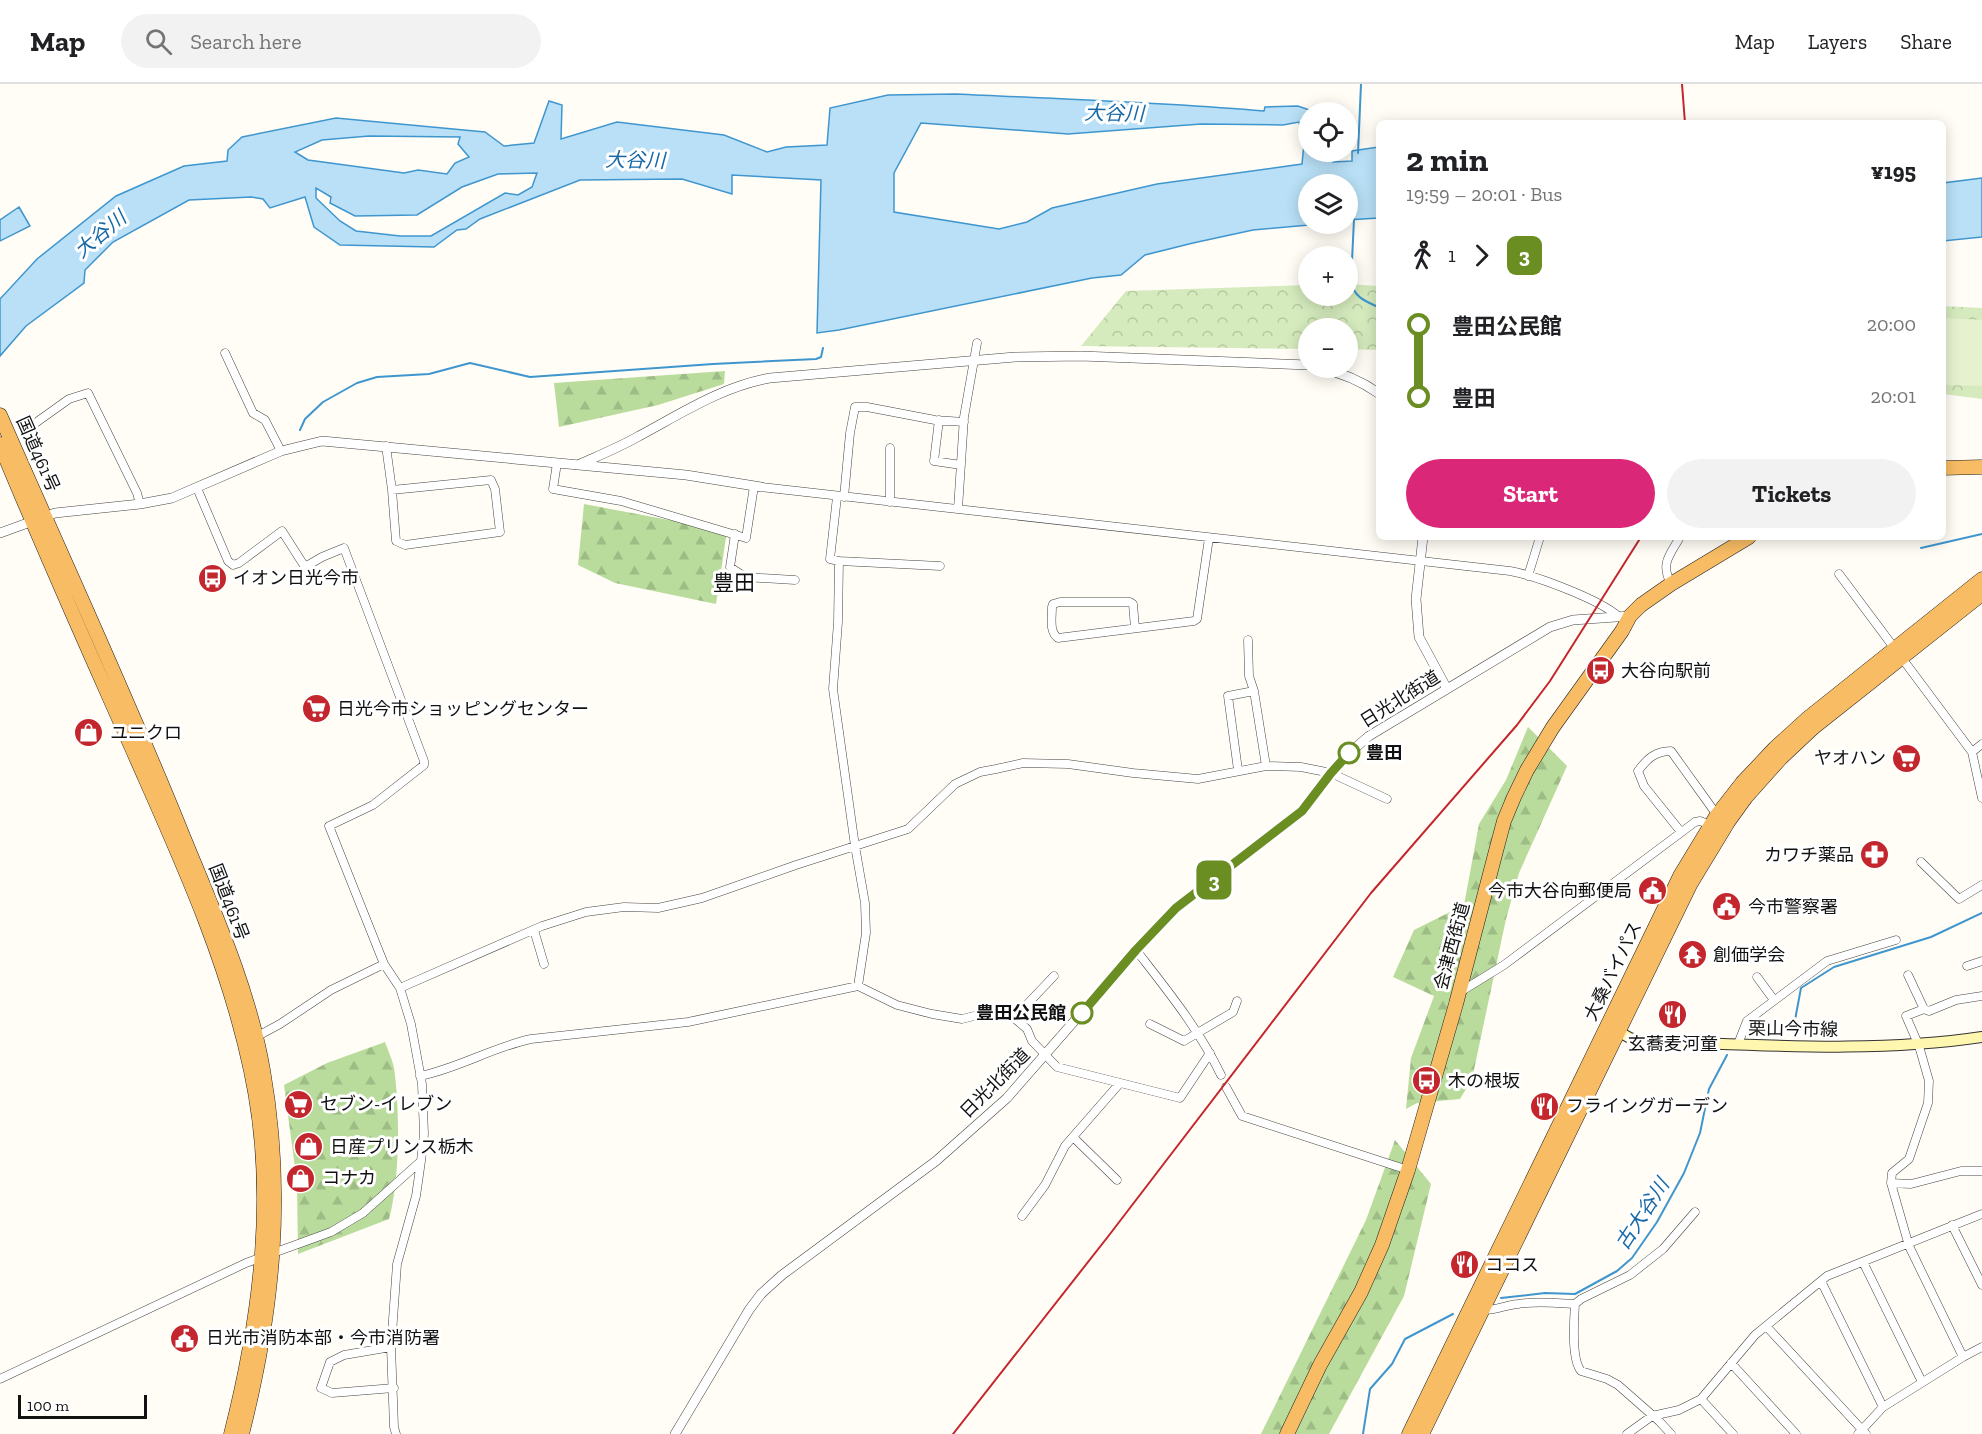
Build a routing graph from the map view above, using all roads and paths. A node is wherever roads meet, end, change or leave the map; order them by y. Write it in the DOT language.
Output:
graph roads {
  1 [pos="977,344"];
  2 [pos="225,353"];
  3 [pos="974,360"];
  4 [pos="1298,365"];
  5 [pos="1352,378"];
  6 [pos="1376,392"];
  7 [pos="1,417"];
  8 [pos="939,420"];
  9 [pos="964,422"];
  10 [pos="34,424"];
  11 [pos="0,444"];
  12 [pos="386,446"];
  13 [pos="890,448"];
  14 [pos="281,451"];
  15 [pos="557,464"];
  16 [pos="578,465"];
  17 [pos="961,465"];
  18 [pos="1982,467"];
  19 [pos="1946,468"];
  20 [pos="757,487"];
  21 [pos="197,488"];
  22 [pos="392,490"];
  23 [pos="840,497"];
  24 [pos="890,502"];
  25 [pos="140,504"];
  26 [pos="958,509"];
  27 [pos="46,516"];
  28 [pos="32,521"];
  29 [pos="0,533"];
  30 [pos="735,534"];
  31 [pos="1209,538"];
  32 [pos="1423,540"];
  33 [pos="1539,540"];
  34 [pos="1678,540"];
  35 [pos="1744,540"];
  36 [pos="839,561"];
  37 [pos="1420,562"];
  38 [pos="940,566"];
  39 [pos="1839,574"];
  40 [pos="1528,576"];
  41 [pos="1982,579"];
  42 [pos="795,580"];
  43 [pos="1671,584"];
  44 [pos="1982,594"];
  45 [pos="1624,616"];
  46 [pos="1135,628"];
  47 [pos="1248,640"];
  48 [pos="1899,652"];
  49 [pos="1447,689"];
  50 [pos="1254,691"];
  51 [pos="1982,744"];
  52 [pos="1972,752"];
  53 [pos="1266,766"];
  54 [pos="1238,770"];
  55 [pos="1331,773"];
  56 [pos="1982,798"];
  57 [pos="1387,799"];
  58 [pos="1714,820"];
  59 [pos="1681,832"];
  60 [pos="855,846"];
  61 [pos="1921,861"];
  62 [pos="1696,862"];
  63 [pos="1982,885"];
  64 [pos="534,930"];
  65 [pos="1896,940"];
  66 [pos="1136,950"];
  67 [pos="1982,961"];
  68 [pos="384,964"];
  69 [pos="544,964"];
  70 [pos="1966,966"];
  71 [pos="1908,975"];
  72 [pos="1054,976"];
  73 [pos="1757,977"];
  74 [pos="858,986"];
  75 [pos="400,987"];
  76 [pos="1459,992"];
  77 [pos="1982,996"];
  78 [pos="1774,1000"];
  79 [pos="1237,1001"];
  80 [pos="1924,1009"];
  81 [pos="1014,1017"];
  82 [pos="1150,1024"];
  83 [pos="1613,1029"];
  84 [pos="1197,1034"];
  85 [pos="1982,1037"];
  86 [pos="250,1040"];
  87 [pos="1738,1044"];
  88 [pos="1919,1046"];
  89 [pos="1210,1053"];
  90 [pos="1046,1056"];
  91 [pos="1221,1075"];
  92 [pos="420,1076"];
  93 [pos="1120,1083"];
  94 [pos="1226,1087"];
  95 [pos="1073,1137"];
  96 [pos="421,1161"];
  97 [pos="1408,1170"];
  98 [pos="1982,1171"];
  99 [pos="1117,1180"];
  100 [pos="1892,1183"];
  101 [pos="1695,1212"];
  102 [pos="1982,1214"];
  103 [pos="1022,1216"];
  104 [pos="1952,1225"];
  105 [pos="1909,1244"];
  106 [pos="268,1256"];
  107 [pos="1863,1262"];
  108 [pos="1821,1281"];
  109 [pos="1982,1285"];
  110 [pos="1575,1304"];
  111 [pos="1477,1308"];
  112 [pos="1766,1326"];
  113 [pos="392,1347"];
  114 [pos="1982,1347"];
  115 [pos="1963,1357"];
  116 [pos="1731,1363"];
  117 [pos="0,1379"];
  118 [pos="1922,1382"];
  119 [pos="394,1388"];
  120 [pos="1701,1399"];
  121 [pos="1883,1407"];
  122 [pos="1653,1416"];
  123 [pos="1862,1433"];
  124 [pos="231,1434"];
  125 [pos="242,1434"];
  126 [pos="396,1434"];
  127 [pos="675,1434"];
  128 [pos="1287,1434"];
  129 [pos="1409,1434"];
  130 [pos="1422,1434"];
  131 [pos="1627,1434"];
  132 [pos="1671,1434"];
  133 [pos="1732,1434"];
  134 [pos="1796,1434"];
  1 -- 3 [label="street"];
  2 -- 14 [label="street"];
  3 -- 4 [label="street"];
  3 -- 9 [label="street"];
  3 -- 16 [label="street"];
  5 -- 6 [label="street"];
  7 -- 27 [label="highway, 国道461号"];
  8 -- 9 [label="street"];
  8 -- 17 [label="street"];
  8 -- 23 [label="street"];
  9 -- 17 [label="street"];
  10 -- 25 [label="street"];
  11 -- 28 [label="highway, 国道461号"];
  12 -- 14 [label="street"];
  12 -- 15 [label="street"];
  12 -- 22 [label="street"];
  13 -- 24 [label="street"];
  14 -- 21 [label="street"];
  15 -- 16 [label="street"];
  15 -- 30 [label="street"];
  16 -- 20 [label="street"];
  17 -- 26 [label="street"];
  18 -- 19 [label="highway"];
  20 -- 23 [label="street"];
  20 -- 30 [label="street"];
  21 -- 25 [label="street"];
  21 -- 68 [label="street"];
  22 -- 22 [label="street"];
  23 -- 24 [label="street"];
  23 -- 36 [label="street"];
  24 -- 26 [label="street"];
  25 -- 27 [label="street"];
  26 -- 31 [label="street"];
  27 -- 28 [label="street"];
  27 -- 86 [label="highway, 国道461号"];
  28 -- 29 [label="street"];
  28 -- 86 [label="highway, 国道461号"];
  30 -- 42 [label="street"];
  31 -- 37 [label="street"];
  31 -- 46 [label="street"];
  32 -- 37 [label="street"];
  33 -- 40 [label="street"];
  34 -- 43 [label="street"];
  35 -- 43 [label="highway, 会津西街道"];
  36 -- 38 [label="street"];
  36 -- 60 [label="street"];
  37 -- 40 [label="street"];
  37 -- 49 [label="street"];
  39 -- 48 [label="street"];
  40 -- 45 [label="street"];
  41 -- 48 [label="highway, 大桑バイパス"];
  43 -- 45 [label="highway, 会津西街道"];
  44 -- 48 [label="highway, 大桑バイパス"];
  45 -- 49 [label="street, 日光北街道"];
  45 -- 76 [label="highway, 会津西街道"];
  46 -- 46 [label="street"];
  47 -- 50 [label="street"];
  48 -- 52 [label="street"];
  48 -- 58 [label="highway, 大桑バイパス"];
  48 -- 62 [label="highway, 大桑バイパス"];
  49 -- 55 [label="street, 日光北街道"];
  50 -- 53 [label="street"];
  50 -- 54 [label="street"];
  51 -- 52 [label="street"];
  52 -- 56 [label="street"];
  53 -- 54 [label="street"];
  53 -- 55 [label="street"];
  54 -- 60 [label="street"];
  55 -- 57 [label="street"];
  55 -- 66 [label="street, 日光北街道"];
  58 -- 59 [label="street"];
  58 -- 59 [label="street"];
  58 -- 62 [label="highway, 大桑バイパス"];
  59 -- 76 [label="street"];
  60 -- 64 [label="street"];
  60 -- 74 [label="street"];
  61 -- 63 [label="street"];
  62 -- 83 [label="highway, 大桑バイパス"];
  64 -- 69 [label="street"];
  64 -- 75 [label="street"];
  65 -- 78 [label="street"];
  66 -- 84 [label="street"];
  66 -- 90 [label="street, 日光北街道"];
  67 -- 70 [label="street"];
  68 -- 75 [label="street"];
  68 -- 86 [label="street"];
  71 -- 80 [label="street"];
  72 -- 81 [label="street"];
  73 -- 78 [label="street"];
  74 -- 81 [label="street"];
  74 -- 92 [label="street"];
  75 -- 92 [label="street"];
  76 -- 97 [label="highway, 会津西街道"];
  77 -- 80 [label="street"];
  78 -- 87 [label="street"];
  79 -- 84 [label="street"];
  80 -- 88 [label="street"];
  81 -- 90 [label="street"];
  82 -- 84 [label="street"];
  83 -- 87 [label="main road, 栗山今市線"];
  83 -- 111 [label="highway, 大桑バイパス"];
  84 -- 89 [label="street"];
  85 -- 88 [label="main road, 栗山今市線"];
  86 -- 106 [label="highway, 国道461号"];
  87 -- 88 [label="main road, 栗山今市線"];
  88 -- 100 [label="street"];
  89 -- 91 [label="street"];
  89 -- 93 [label="street"];
  90 -- 93 [label="street"];
  90 -- 127 [label="street, 日光北街道"];
  92 -- 96 [label="street"];
  93 -- 95 [label="street"];
  94 -- 97 [label="street"];
  95 -- 99 [label="street"];
  95 -- 103 [label="street"];
  96 -- 106 [label="street"];
  96 -- 113 [label="street"];
  97 -- 128 [label="highway, 会津西街道"];
  98 -- 100 [label="street"];
  100 -- 105 [label="street"];
  101 -- 110 [label="street"];
  102 -- 104 [label="street"];
  104 -- 105 [label="street"];
  104 -- 109 [label="street"];
  105 -- 107 [label="street"];
  105 -- 115 [label="street"];
  106 -- 117 [label="street"];
  106 -- 124 [label="highway, 国道461号"];
  106 -- 125 [label="highway, 国道461号"];
  107 -- 108 [label="street"];
  107 -- 118 [label="street"];
  108 -- 112 [label="street"];
  108 -- 121 [label="street"];
  110 -- 111 [label="street"];
  110 -- 122 [label="street"];
  111 -- 129 [label="highway, 大桑バイパス"];
  111 -- 130 [label="highway, 大桑バイパス"];
  112 -- 116 [label="street"];
  112 -- 123 [label="street"];
  113 -- 119 [label="street"];
  113 -- 119 [label="street"];
  114 -- 115 [label="street"];
  115 -- 118 [label="street"];
  116 -- 120 [label="street"];
  116 -- 134 [label="street"];
  118 -- 121 [label="street"];
  119 -- 126 [label="street"];
  120 -- 122 [label="street"];
  120 -- 133 [label="street"];
  121 -- 123 [label="street"];
  122 -- 131 [label="street"];
  122 -- 132 [label="street"];
}
